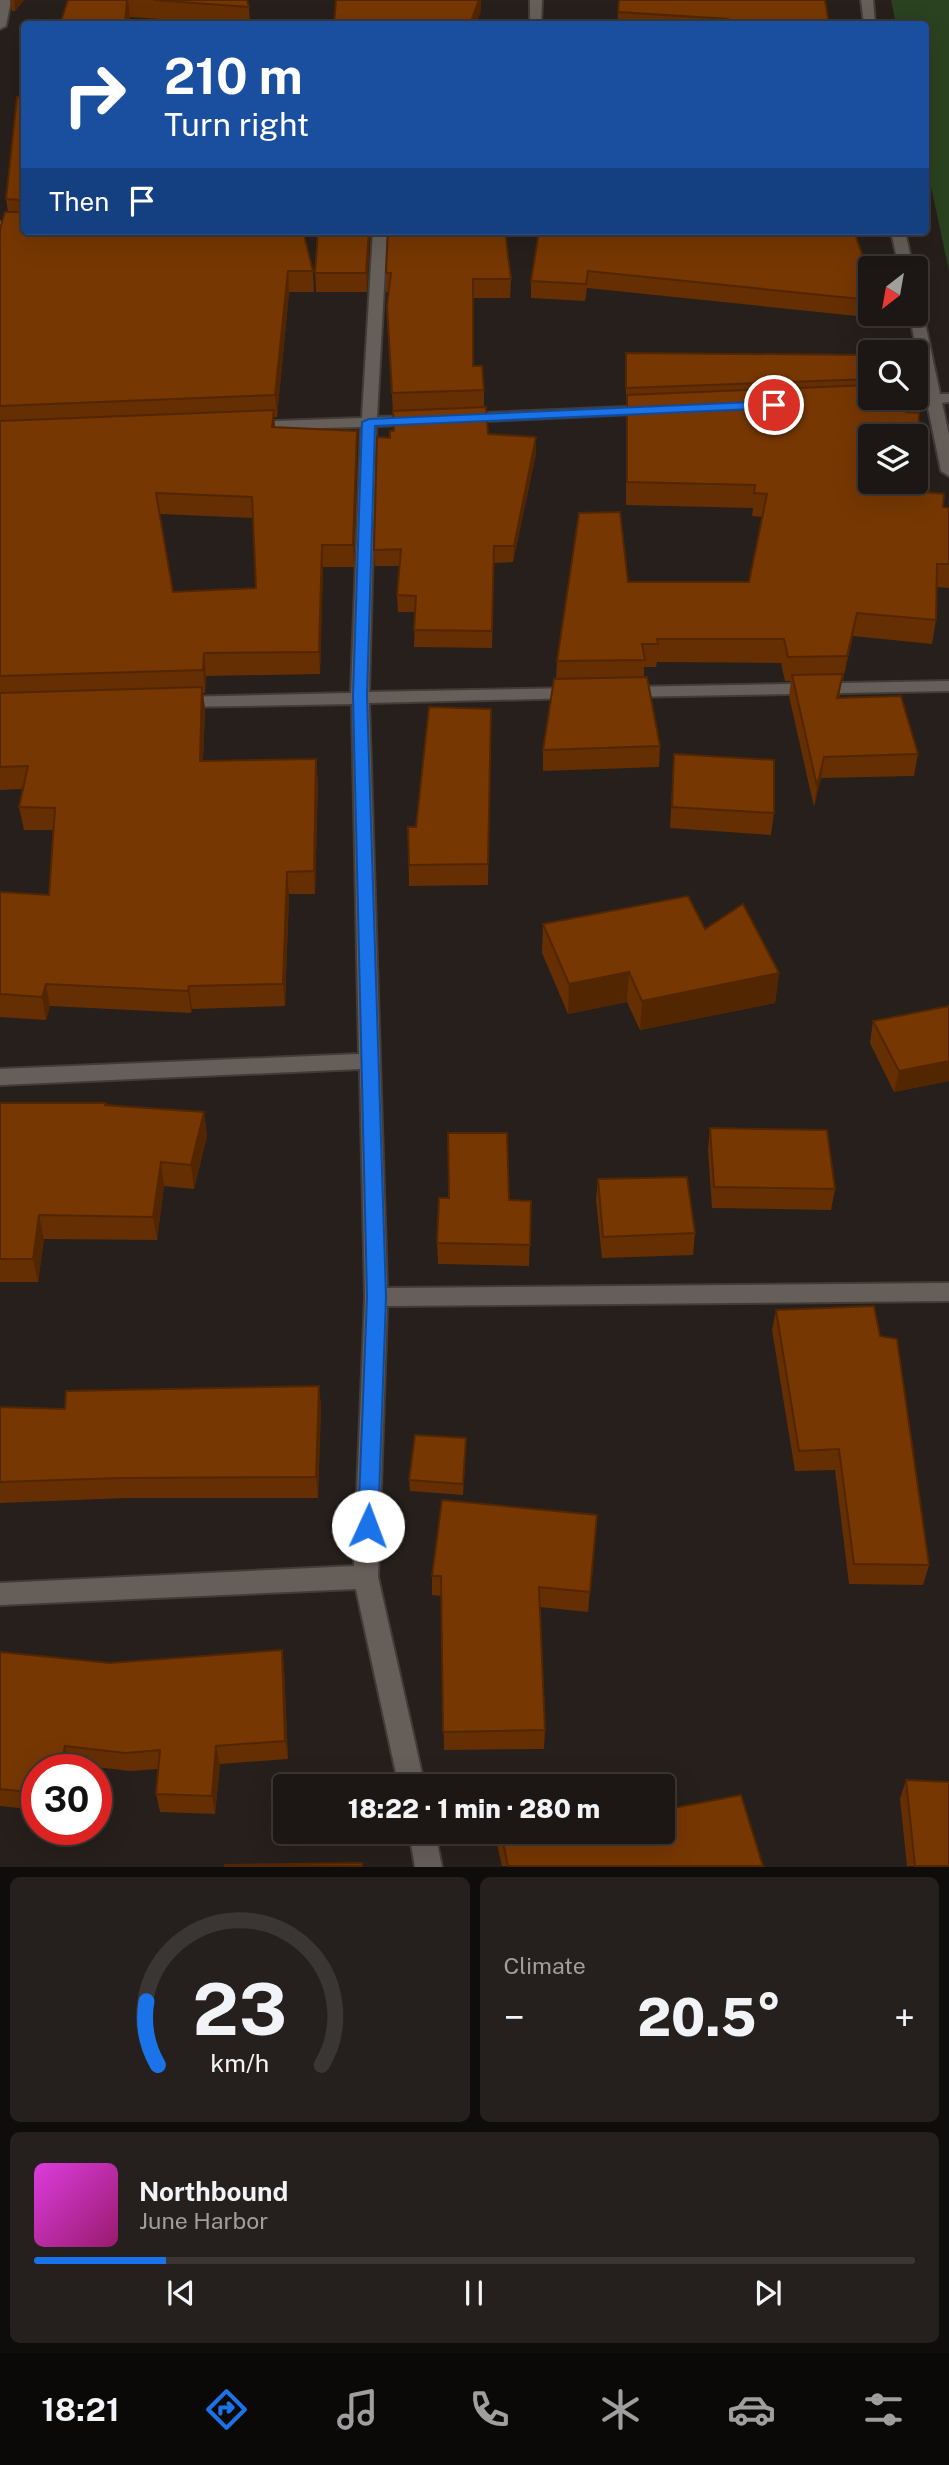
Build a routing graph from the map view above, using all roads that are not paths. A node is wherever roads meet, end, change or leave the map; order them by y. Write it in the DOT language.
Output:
graph roads {
  1 [pos="5,0"];
  2 [pos="536,0"];
  3 [pos="867,0"];
  4 [pos="536,21"];
  5 [pos="870,21"];
  6 [pos="0,26"];
  7 [pos="0,226"];
  8 [pos="21,226"];
  9 [pos="380,235"];
  10 [pos="899,235"];
  11 [pos="903,256"];
  12 [pos="920,326"];
  13 [pos="942,398"];
  14 [pos="659,410"];
  15 [pos="369,422"];
  16 [pos="232,427"];
  17 [pos="949,471"];
  18 [pos="949,686"];
  19 [pos="360,696"];
  20 [pos="166,702"];
  21 [pos="371,1061"];
  22 [pos="0,1077"];
  23 [pos="949,1292"];
  24 [pos="376,1297"];
  25 [pos="366,1577"];
  26 [pos="0,1594"];
  27 [pos="409,1774"];
  28 [pos="424,1844"];
  29 [pos="429,1867"];
  1 -- 6 [label="street"];
  2 -- 4 [label="street"];
  3 -- 5 [label="street"];
  7 -- 8 [label="street"];
  9 -- 15 [label="street"];
  10 -- 11 [label="street"];
  12 -- 13 [label="street"];
  13 -- 17 [label="street"];
  14 -- 15 [label="street"];
  15 -- 16 [label="street"];
  15 -- 19 [label="street"];
  18 -- 19 [label="street"];
  19 -- 20 [label="street"];
  19 -- 21 [label="street"];
  21 -- 22 [label="street"];
  21 -- 24 [label="street"];
  23 -- 24 [label="street"];
  24 -- 25 [label="street"];
  25 -- 26 [label="street"];
  25 -- 27 [label="street"];
  28 -- 29 [label="street"];
}
